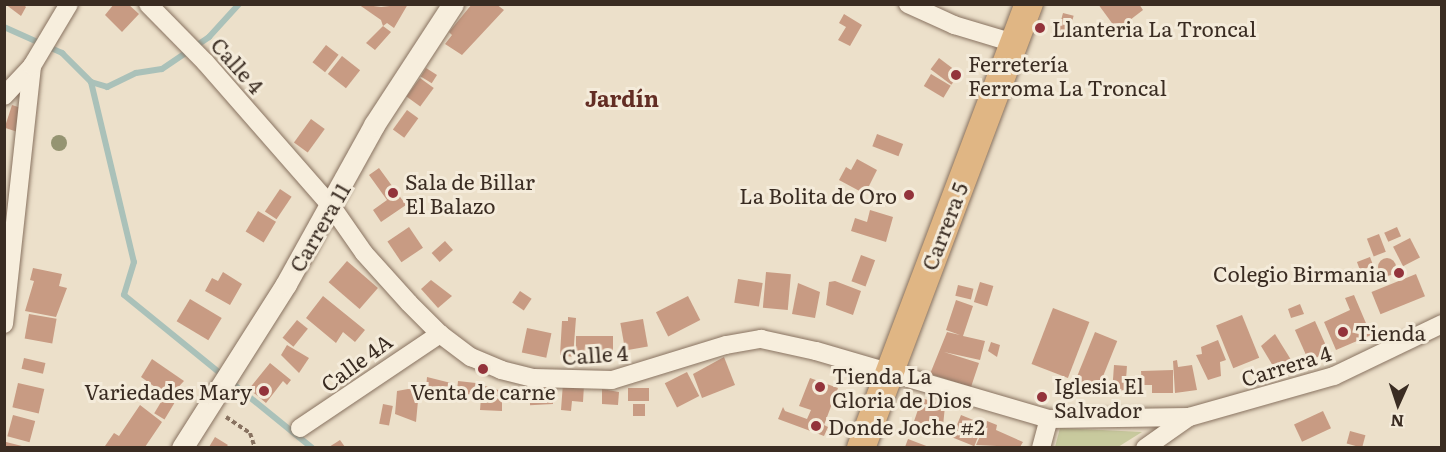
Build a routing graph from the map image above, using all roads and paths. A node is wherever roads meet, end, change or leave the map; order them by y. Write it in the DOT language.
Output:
graph roads {
  1 [pos="69,4"];
  2 [pos="148,4"];
  3 [pos="453,4"];
  4 [pos="908,4"];
  5 [pos="1029,4"];
  6 [pos="1014,43"];
  7 [pos="35,61"];
  8 [pos="4,96"];
  9 [pos="332,207"];
  10 [pos="4,324"];
  11 [pos="1442,324"];
  12 [pos="440,334"];
  13 [pos="887,375"];
  14 [pos="210,406"];
  15 [pos="1189,417"];
  16 [pos="1048,419"];
  17 [pos="300,428"];
  18 [pos="182,447"];
  19 [pos="255,447"];
  20 [pos="861,447"];
  21 [pos="1041,447"];
  22 [pos="1145,447"];
  1 -- 7 [label="street"];
  2 -- 9 [label="street, Calle 4"];
  3 -- 9 [label="street, Carrera 11"];
  4 -- 6 [label="street"];
  5 -- 6 [label="highway, Carrera 5"];
  6 -- 13 [label="highway, Carrera 5"];
  7 -- 8 [label="street"];
  7 -- 10 [label="street"];
  9 -- 12 [label="street, Calle 4"];
  9 -- 14 [label="street, Carrera 11"];
  11 -- 15 [label="street, Carrera 4"];
  12 -- 13 [label="street, Calle 4"];
  12 -- 17 [label="street, Calle 4A"];
  13 -- 16 [label="street, Calle 4"];
  13 -- 20 [label="highway, Carrera 5"];
  14 -- 18 [label="street, Carrera 11"];
  14 -- 19 [label="path"];
  15 -- 16 [label="street, Calle 4"];
  15 -- 22 [label="street, Carrera 4"];
  16 -- 21 [label="street"];
}
